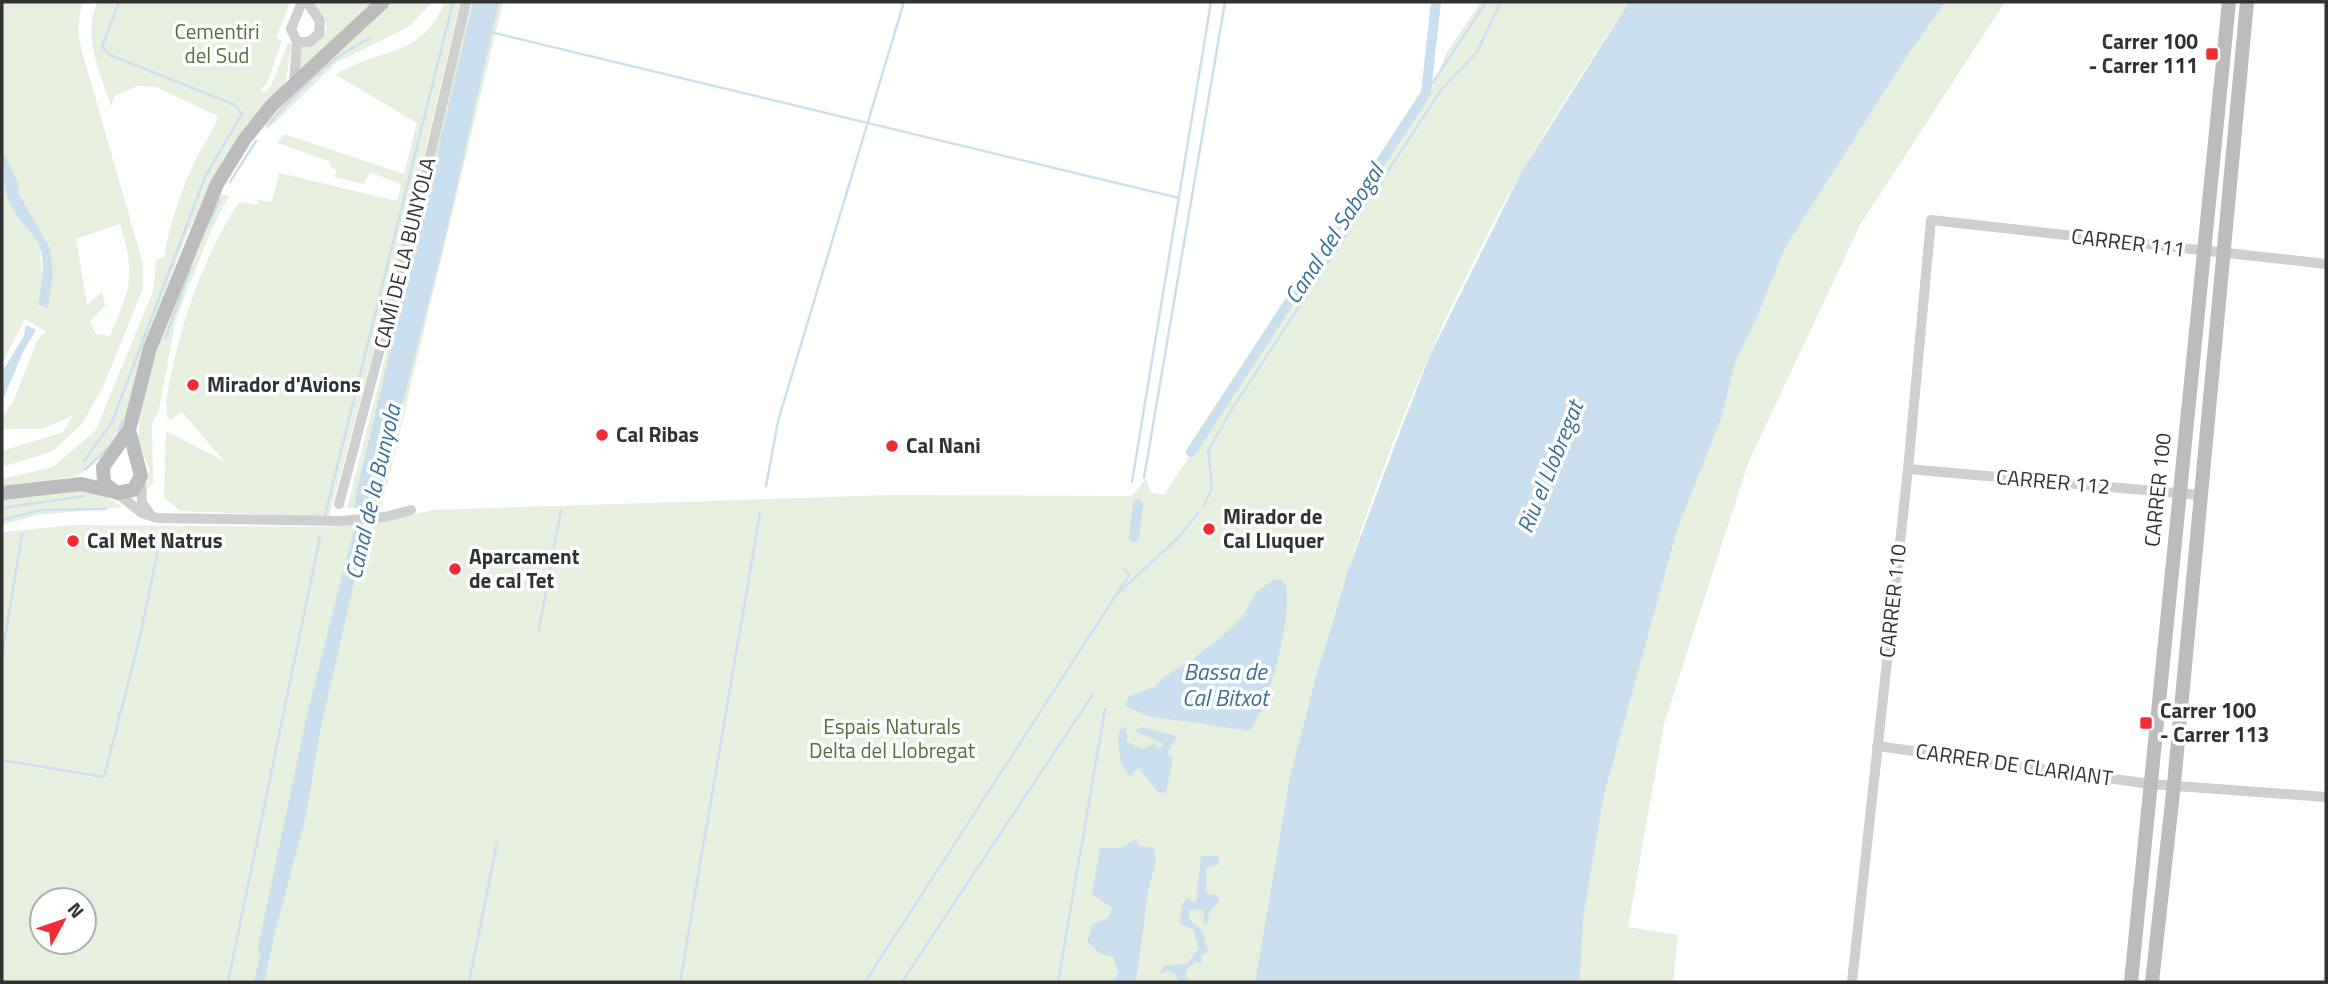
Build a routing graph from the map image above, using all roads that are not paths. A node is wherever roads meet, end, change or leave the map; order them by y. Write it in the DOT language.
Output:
graph roads {
  1 [pos="302,2"];
  2 [pos="307,2"];
  3 [pos="383,2"];
  4 [pos="466,2"];
  5 [pos="2229,2"];
  6 [pos="2247,2"];
  7 [pos="297,41"];
  8 [pos="294,84"];
  9 [pos="1931,220"];
  10 [pos="2203,252"];
  11 [pos="2222,254"];
  12 [pos="2326,264"];
  13 [pos="129,430"];
  14 [pos="107,460"];
  15 [pos="1908,469"];
  16 [pos="140,470"];
  17 [pos="73,484"];
  18 [pos="114,492"];
  19 [pos="2,493"];
  20 [pos="2179,493"];
  21 [pos="2199,495"];
  22 [pos="339,504"];
  23 [pos="411,510"];
  24 [pos="157,518"];
  25 [pos="1877,746"];
  26 [pos="2150,784"];
  27 [pos="2174,784"];
  28 [pos="2326,797"];
  29 [pos="1852,982"];
  30 [pos="2131,982"];
  31 [pos="2152,982"];
  1 -- 7 [label="street"];
  2 -- 7 [label="street"];
  3 -- 8 [label="street"];
  4 -- 22 [label="street, CAMÍ DE LA BUNYOLA"];
  5 -- 10 [label="street, CARRER 100"];
  6 -- 11 [label="street, CARRER 100"];
  7 -- 8 [label="street"];
  8 -- 13 [label="street"];
  9 -- 10 [label="street, CARRER 111"];
  9 -- 15 [label="street, CARRER 110"];
  10 -- 11 [label="street, CARRER 111"];
  10 -- 20 [label="street, CARRER 100"];
  11 -- 12 [label="street, CARRER 111"];
  11 -- 21 [label="street, CARRER 100"];
  13 -- 14 [label="street"];
  13 -- 16 [label="street"];
  14 -- 16 [label="street"];
  14 -- 17 [label="street"];
  14 -- 18 [label="street"];
  15 -- 20 [label="street, CARRER 112"];
  15 -- 25 [label="street, CARRER 110"];
  16 -- 18 [label="street"];
  16 -- 24 [label="street"];
  17 -- 18 [label="street"];
  17 -- 19 [label="street"];
  18 -- 24 [label="street"];
  20 -- 21 [label="street, CARRER 112"];
  20 -- 26 [label="street, CARRER 100"];
  21 -- 27 [label="street, CARRER 100"];
  23 -- 24 [label="street"];
  25 -- 26 [label="street, CARRER DE CLARIANT"];
  25 -- 29 [label="street, CARRER 110"];
  26 -- 27 [label="street, CARRER DE CLARIANT"];
  26 -- 30 [label="street, CARRER 100"];
  27 -- 28 [label="street, CARRER DE CLARIANT"];
  27 -- 31 [label="street, CARRER 100"];
}
